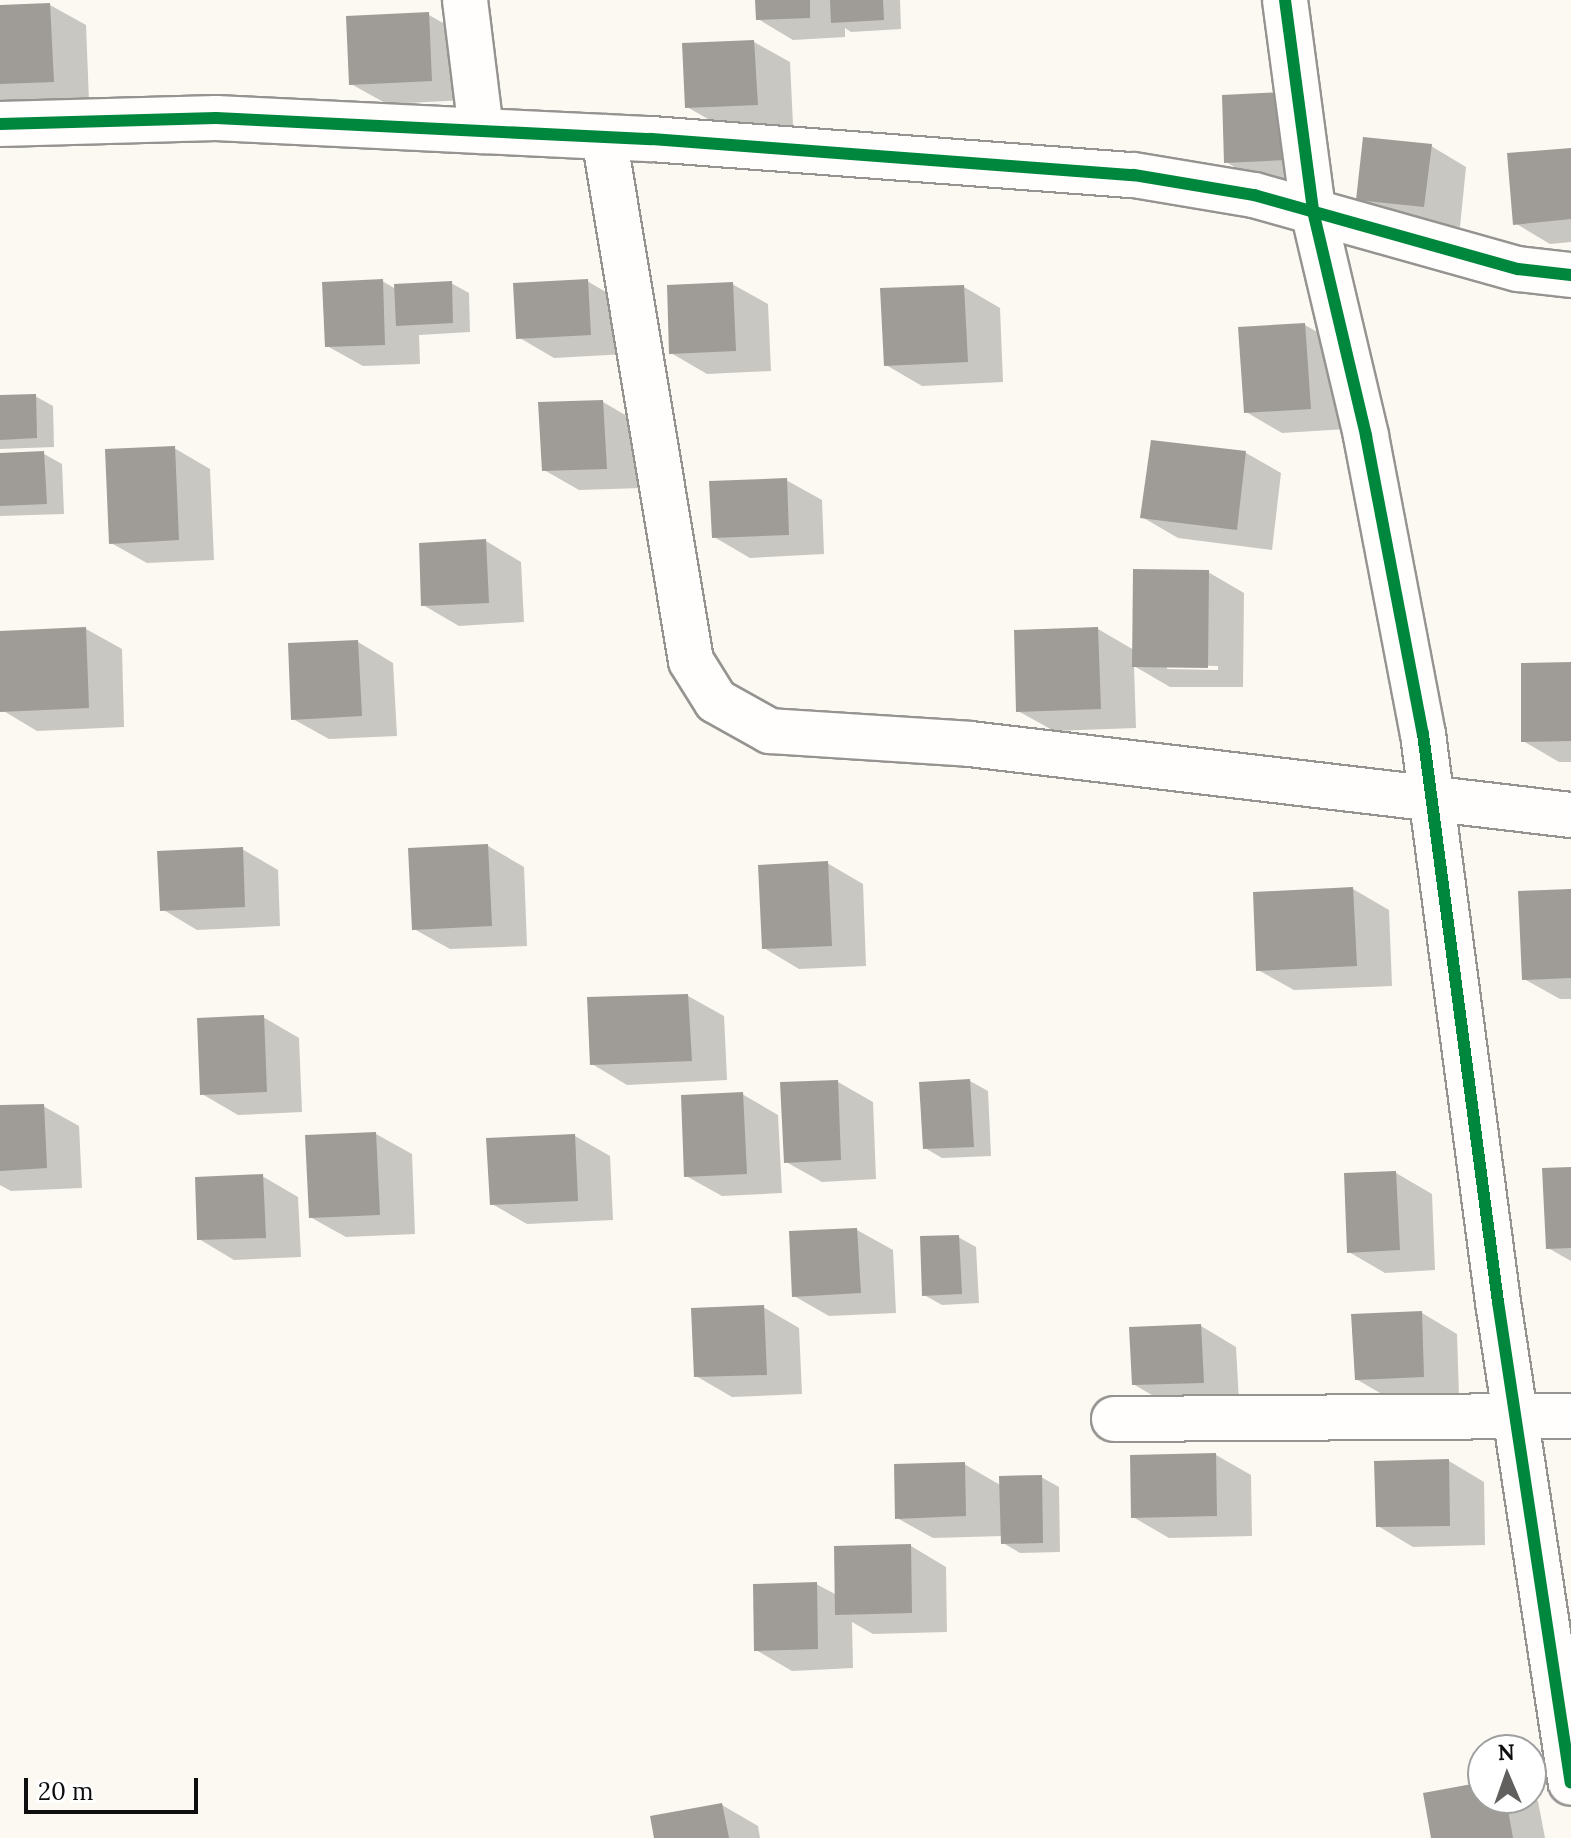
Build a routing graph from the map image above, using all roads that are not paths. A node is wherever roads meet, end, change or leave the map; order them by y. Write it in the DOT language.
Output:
graph roads {
  1 [pos="465,0"];
  2 [pos="1285,0"];
  3 [pos="0,124"];
  4 [pos="481,131"];
  5 [pos="604,137"];
  6 [pos="1313,211"];
  7 [pos="1571,275"];
  8 [pos="1431,799"];
  9 [pos="1571,815"];
  10 [pos="1571,1416"];
  11 [pos="1516,1417"];
  12 [pos="1114,1419"];
  13 [pos="1571,1782"];
  1 -- 4 [label="street"];
  2 -- 6 [label="street"];
  3 -- 4 [label="street"];
  4 -- 5 [label="street"];
  5 -- 6 [label="street"];
  5 -- 8 [label="street"];
  6 -- 7 [label="street"];
  6 -- 8 [label="street"];
  8 -- 9 [label="street"];
  8 -- 11 [label="street"];
  10 -- 11 [label="street"];
  11 -- 12 [label="street"];
  11 -- 13 [label="street"];
}
